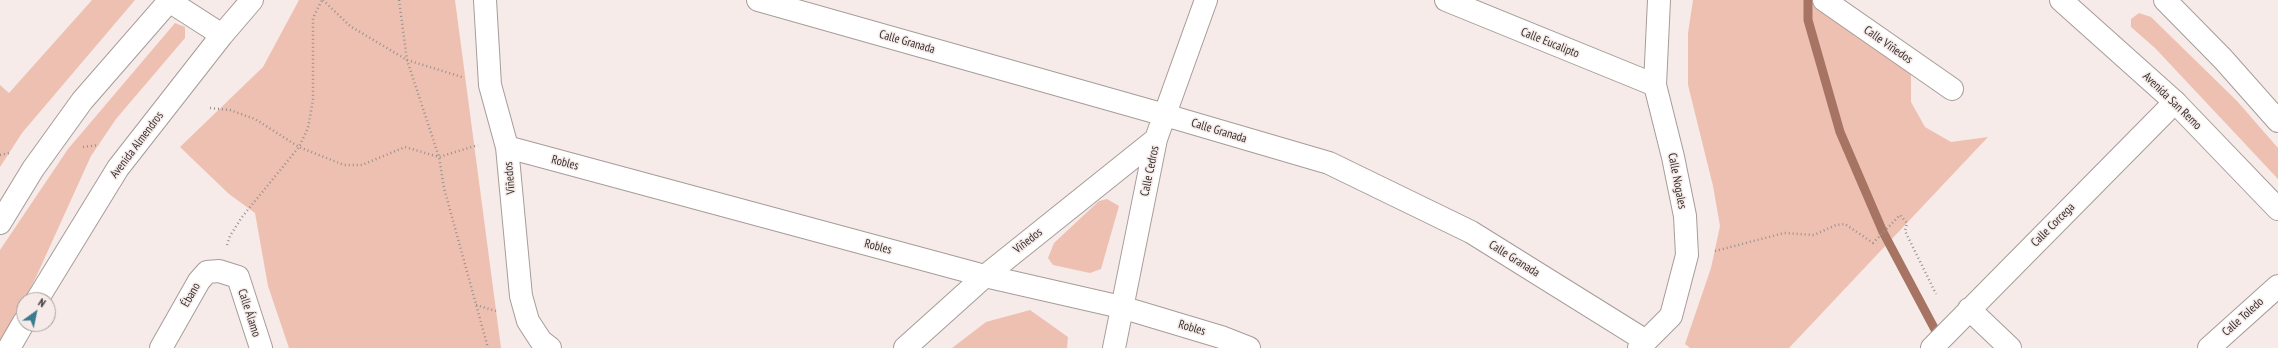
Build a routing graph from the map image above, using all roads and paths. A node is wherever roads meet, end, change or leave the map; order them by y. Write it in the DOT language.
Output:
graph roads {
  1 [pos="252,0"];
  2 [pos="323,0"];
  3 [pos="399,0"];
  4 [pos="485,0"];
  5 [pos="758,0"];
  6 [pos="1206,0"];
  7 [pos="1446,0"];
  8 [pos="1659,0"];
  9 [pos="1824,0"];
  10 [pos="2165,0"];
  11 [pos="170,1"];
  12 [pos="2072,3"];
  13 [pos="222,35"];
  14 [pos="407,60"];
  15 [pos="1655,85"];
  16 [pos="490,86"];
  17 [pos="1952,89"];
  18 [pos="2175,102"];
  19 [pos="210,108"];
  20 [pos="1165,115"];
  21 [pos="2278,121"];
  22 [pos="1156,139"];
  23 [pos="482,144"];
  24 [pos="299,146"];
  25 [pos="507,147"];
  26 [pos="439,157"];
  27 [pos="2278,209"];
  28 [pos="0,223"];
  29 [pos="1686,255"];
  30 [pos="228,274"];
  31 [pos="985,276"];
  32 [pos="2278,286"];
  33 [pos="42,292"];
  34 [pos="1936,294"];
  35 [pos="1121,307"];
  36 [pos="1969,309"];
  37 [pos="18,332"];
  38 [pos="1642,344"];
  39 [pos="9,348"];
  40 [pos="161,348"];
  41 [pos="261,348"];
  42 [pos="488,348"];
  43 [pos="550,348"];
  44 [pos="905,348"];
  45 [pos="1114,348"];
  46 [pos="1249,348"];
  47 [pos="1932,348"];
  48 [pos="2010,348"];
  49 [pos="2209,348"];
  1 -- 13 [label="street, Avenida Almendros"];
  2 -- 14 [label="path"];
  2 -- 24 [label="path"];
  3 -- 14 [label="path"];
  4 -- 16 [label="street, Viñedos"];
  5 -- 20 [label="street, Calle Granada"];
  6 -- 20 [label="street, Calle Cedros"];
  7 -- 15 [label="street, Calle Eucalipto"];
  8 -- 15 [label="street, Calle Nogales"];
  9 -- 17 [label="street, Calle Viñedos"];
  10 -- 21 [label="street"];
  11 -- 13 [label="street"];
  11 -- 28 [label="street"];
  12 -- 18 [label="street, Avenida San Remo"];
  13 -- 33 [label="street, Avenida Almendros"];
  14 -- 16 [label="path"];
  14 -- 26 [label="path"];
  15 -- 29 [label="street, Calle Nogales"];
  16 -- 25 [label="street, Viñedos"];
  18 -- 27 [label="street, Avenida San Remo"];
  18 -- 36 [label="street, Calle Corcega"];
  19 -- 24 [label="path"];
  20 -- 22 [label="street, Calle Cedros"];
  20 -- 38 [label="street, Calle Granada"];
  22 -- 31 [label="street, Viñedos"];
  22 -- 35 [label="street, Calle Cedros"];
  23 -- 26 [label="path"];
  24 -- 26 [label="path"];
  24 -- 30 [label="path"];
  25 -- 31 [label="street, Robles"];
  25 -- 43 [label="street, Viñedos"];
  26 -- 42 [label="path"];
  29 -- 34 [label="path"];
  29 -- 38 [label="street, Calle Nogales"];
  30 -- 40 [label="street, Ébano"];
  30 -- 41 [label="street, Calle Álamo"];
  31 -- 35 [label="street, Robles"];
  31 -- 44 [label="street, Viñedos"];
  32 -- 49 [label="street, Calle Toledo"];
  35 -- 45 [label="street, Calle Cedros"];
  35 -- 46 [label="street, Robles"];
  36 -- 47 [label="street, Calle Corcega"];
  36 -- 48 [label="street"];
  37 -- 39 [label="street"];
}
